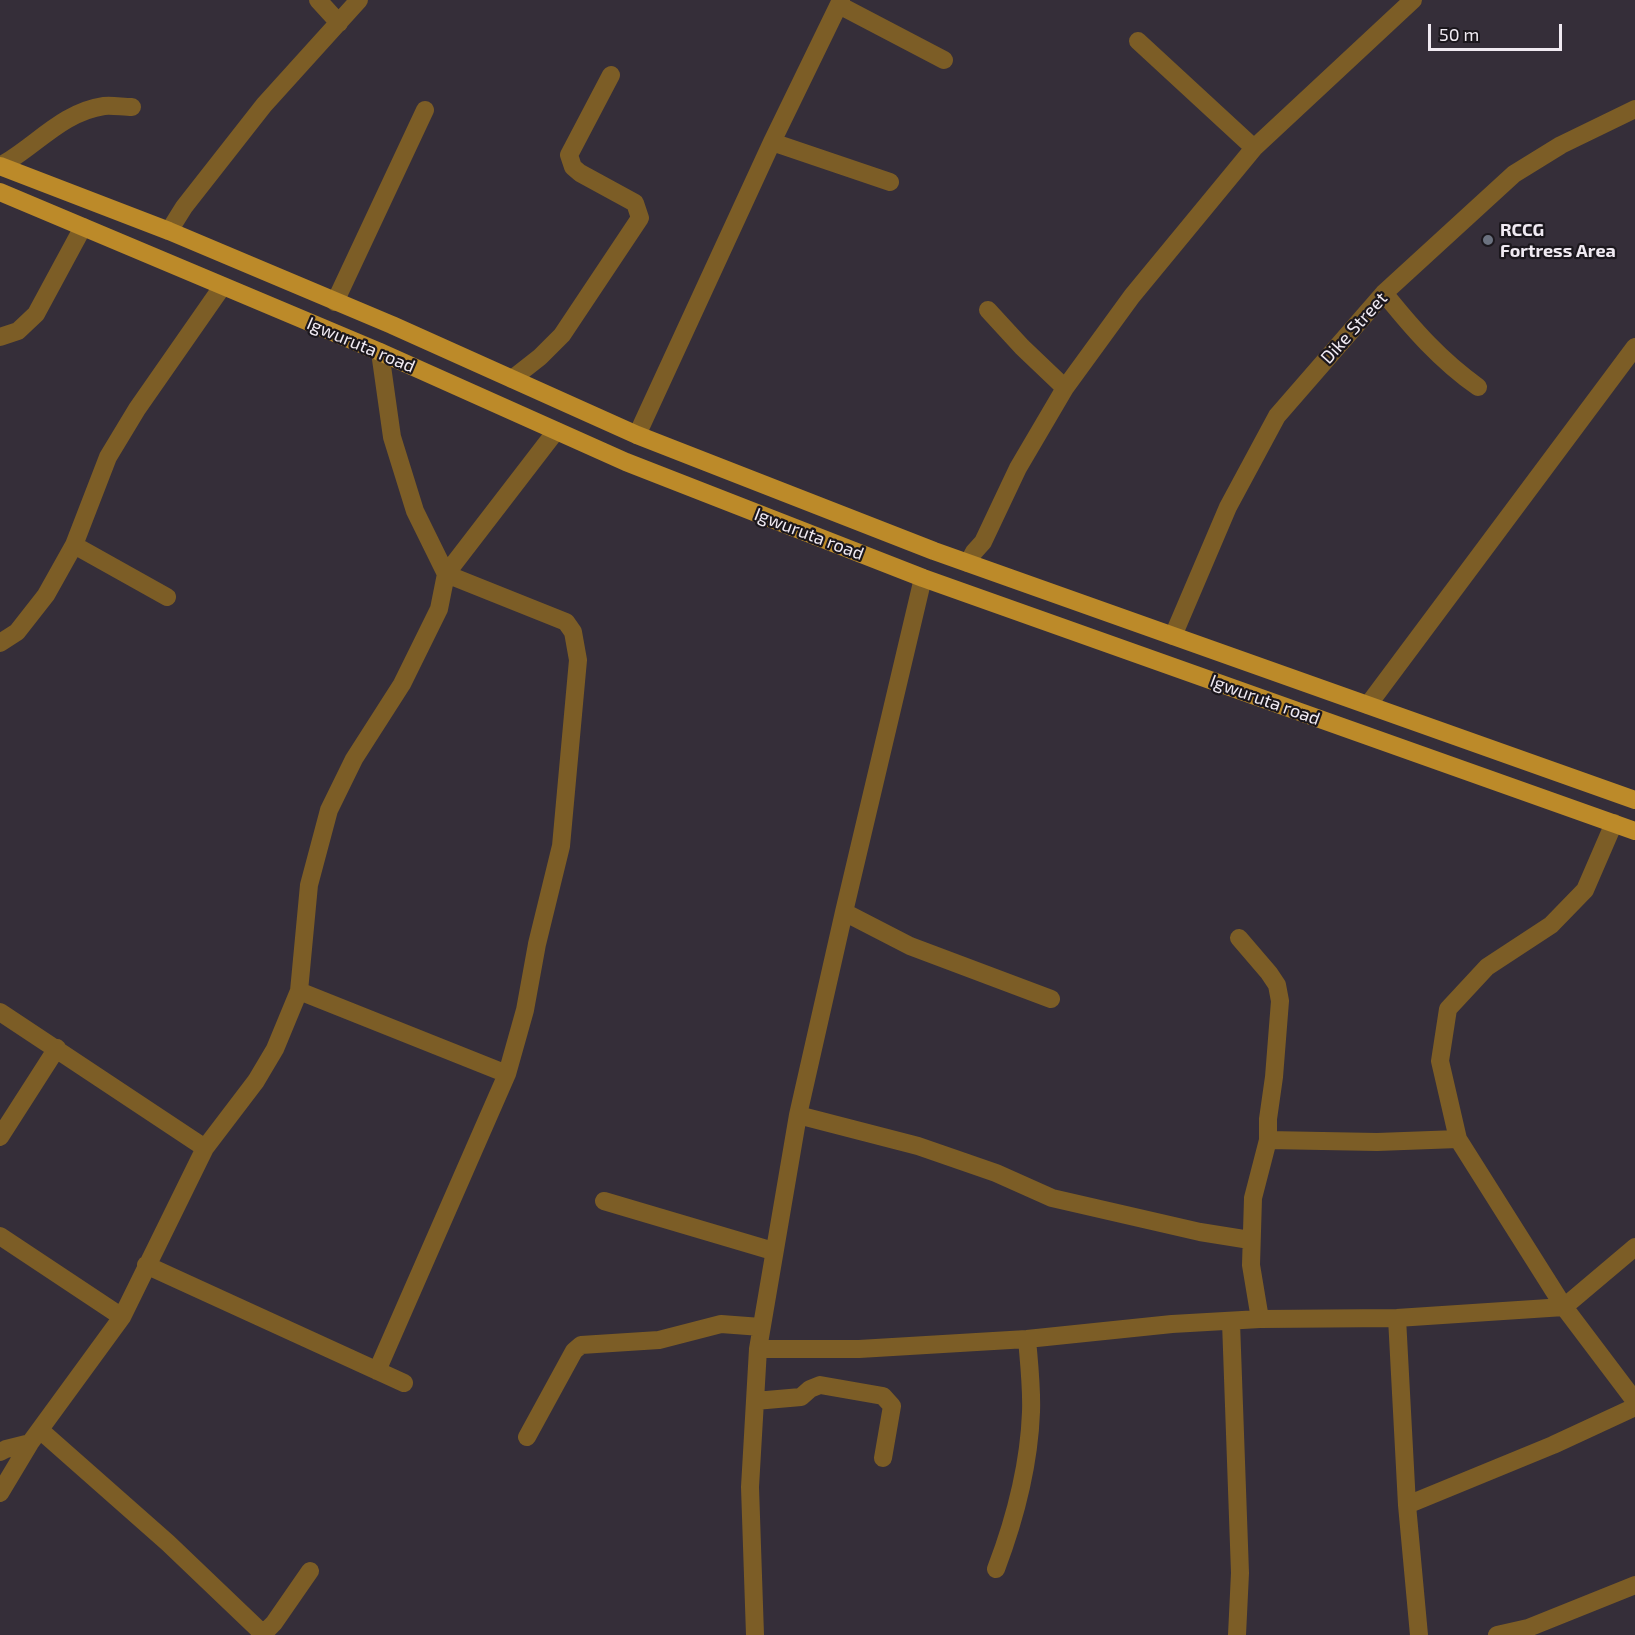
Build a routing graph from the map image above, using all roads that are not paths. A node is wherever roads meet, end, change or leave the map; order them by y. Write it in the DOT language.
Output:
graph roads {
  1 [pos="318,0"];
  2 [pos="359,0"];
  3 [pos="1413,0"];
  4 [pos="840,3"];
  5 [pos="339,23"];
  6 [pos="1138,41"];
  7 [pos="944,60"];
  8 [pos="611,75"];
  9 [pos="132,107"];
  10 [pos="1635,109"];
  11 [pos="425,110"];
  12 [pos="772,142"];
  13 [pos="1254,148"];
  14 [pos="0,166"];
  15 [pos="890,182"];
  16 [pos="0,192"];
  17 [pos="83,227"];
  18 [pos="169,231"];
  19 [pos="222,287"];
  20 [pos="1384,293"];
  21 [pos="335,302"];
  22 [pos="988,310"];
  23 [pos="0,336"];
  24 [pos="1635,347"];
  25 [pos="380,352"];
  26 [pos="512,379"];
  27 [pos="1478,387"];
  28 [pos="1065,388"];
  29 [pos="556,431"];
  30 [pos="637,435"];
  31 [pos="74,545"];
  32 [pos="969,564"];
  33 [pos="446,574"];
  34 [pos="923,578"];
  35 [pos="167,597"];
  36 [pos="1173,636"];
  37 [pos="0,644"];
  38 [pos="1368,705"];
  39 [pos="1635,800"];
  40 [pos="1614,823"];
  41 [pos="1635,831"];
  42 [pos="844,912"];
  43 [pos="1239,938"];
  44 [pos="299,991"];
  45 [pos="1051,999"];
  46 [pos="0,1012"];
  47 [pos="57,1048"];
  48 [pos="507,1074"];
  49 [pos="798,1115"];
  50 [pos="0,1137"];
  51 [pos="1458,1139"];
  52 [pos="1268,1140"];
  53 [pos="205,1148"];
  54 [pos="604,1201"];
  55 [pos="0,1236"];
  56 [pos="1250,1240"];
  57 [pos="1635,1247"];
  58 [pos="774,1251"];
  59 [pos="146,1265"];
  60 [pos="1564,1307"];
  61 [pos="122,1317"];
  62 [pos="1397,1318"];
  63 [pos="1260,1319"];
  64 [pos="1231,1322"];
  65 [pos="761,1327"];
  66 [pos="1027,1339"];
  67 [pos="758,1349"];
  68 [pos="377,1371"];
  69 [pos="404,1383"];
  70 [pos="754,1401"];
  71 [pos="1635,1401"];
  72 [pos="1635,1407"];
  73 [pos="35,1437"];
  74 [pos="527,1437"];
  75 [pos="2,1449"];
  76 [pos="883,1458"];
  77 [pos="0,1493"];
  78 [pos="1407,1505"];
  79 [pos="996,1569"];
  80 [pos="310,1571"];
  81 [pos="1635,1585"];
  82 [pos="755,1635"];
  83 [pos="1237,1635"];
  84 [pos="1419,1635"];
  85 [pos="1497,1635"];
  1 -- 5 [label="street"];
  2 -- 5 [label="street"];
  3 -- 13 [label="street"];
  4 -- 7 [label="street"];
  4 -- 12 [label="street"];
  5 -- 18 [label="street"];
  6 -- 13 [label="street"];
  8 -- 26 [label="street"];
  9 -- 14 [label="street"];
  10 -- 20 [label="street, Dike Street"];
  11 -- 21 [label="street"];
  12 -- 15 [label="street"];
  12 -- 30 [label="street"];
  13 -- 28 [label="street"];
  14 -- 18 [label="main road, Igwuruta road"];
  16 -- 17 [label="main road, Igwuruta road"];
  17 -- 19 [label="main road, Igwuruta road"];
  17 -- 23 [label="street"];
  18 -- 21 [label="main road, Igwuruta road"];
  19 -- 25 [label="main road, Igwuruta road"];
  19 -- 31 [label="street"];
  20 -- 27 [label="street"];
  20 -- 36 [label="street, Dike Street"];
  21 -- 26 [label="main road, Igwuruta road"];
  22 -- 28 [label="street"];
  24 -- 38 [label="street"];
  25 -- 29 [label="main road, Igwuruta road"];
  25 -- 33 [label="street"];
  26 -- 30 [label="main road, Igwuruta road"];
  28 -- 32 [label="street"];
  29 -- 33 [label="street"];
  29 -- 34 [label="main road, Igwuruta road"];
  30 -- 32 [label="main road, Igwuruta road"];
  31 -- 35 [label="street"];
  31 -- 37 [label="street"];
  32 -- 36 [label="main road, Igwuruta road"];
  33 -- 44 [label="street"];
  33 -- 48 [label="street"];
  34 -- 40 [label="main road, Igwuruta road"];
  34 -- 42 [label="street"];
  36 -- 38 [label="main road, Igwuruta road"];
  38 -- 39 [label="main road, Igwuruta road"];
  40 -- 41 [label="main road, Igwuruta road"];
  40 -- 51 [label="street"];
  42 -- 45 [label="street"];
  42 -- 49 [label="street"];
  43 -- 52 [label="street"];
  44 -- 48 [label="street"];
  44 -- 53 [label="street"];
  46 -- 47 [label="street"];
  47 -- 50 [label="street"];
  47 -- 53 [label="street"];
  48 -- 68 [label="street"];
  49 -- 56 [label="street"];
  49 -- 58 [label="street"];
  51 -- 52 [label="street"];
  51 -- 60 [label="street"];
  52 -- 56 [label="street"];
  53 -- 59 [label="street"];
  54 -- 58 [label="street"];
  55 -- 61 [label="street"];
  56 -- 63 [label="street"];
  57 -- 60 [label="street"];
  58 -- 65 [label="street"];
  59 -- 61 [label="street"];
  59 -- 68 [label="street"];
  60 -- 62 [label="street"];
  60 -- 71 [label="street"];
  61 -- 73 [label="street"];
  62 -- 63 [label="street"];
  62 -- 78 [label="street"];
  63 -- 64 [label="street"];
  64 -- 66 [label="street"];
  64 -- 83 [label="street"];
  65 -- 67 [label="street"];
  65 -- 74 [label="street"];
  66 -- 67 [label="street"];
  66 -- 79 [label="street"];
  67 -- 70 [label="street"];
  68 -- 69 [label="street"];
  70 -- 76 [label="street"];
  70 -- 82 [label="street"];
  72 -- 78 [label="street"];
  73 -- 75 [label="street"];
  73 -- 77 [label="street"];
  73 -- 80 [label="street"];
  78 -- 84 [label="street"];
  81 -- 85 [label="street"];
}
